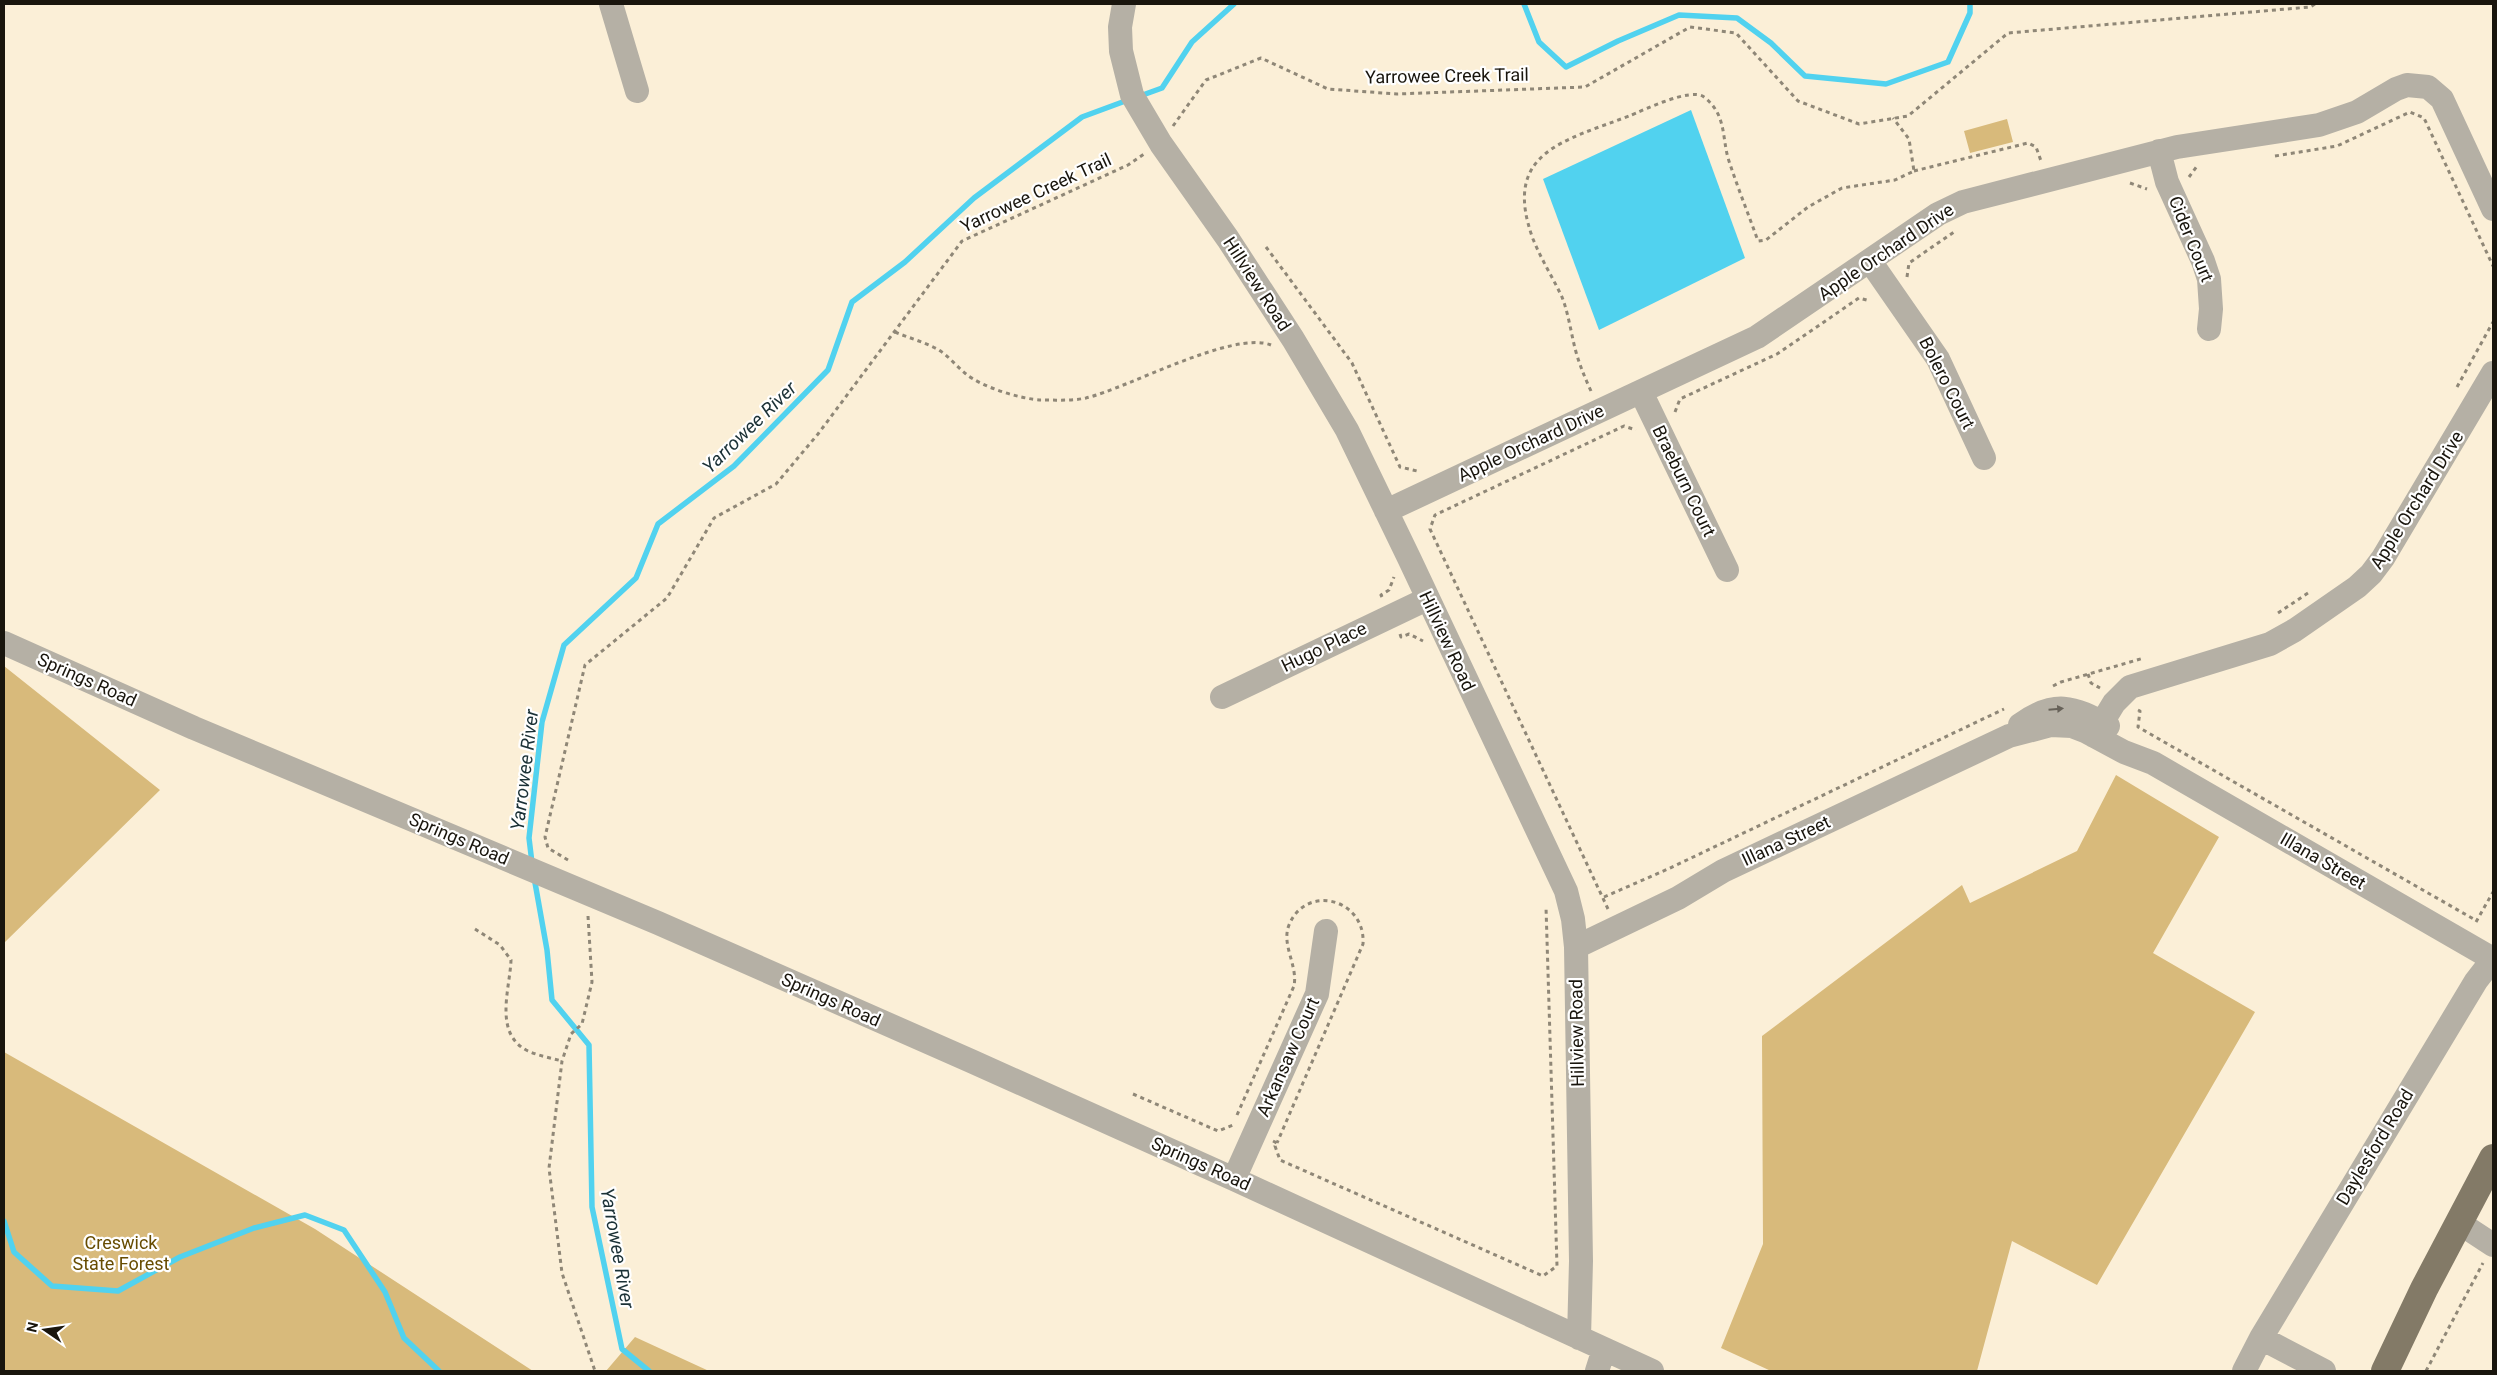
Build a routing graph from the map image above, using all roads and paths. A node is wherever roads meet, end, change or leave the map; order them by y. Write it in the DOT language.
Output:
graph roads {
  1 [pos="611,4"];
  2 [pos="1124,4"];
  3 [pos="2315,4"];
  4 [pos="637,91"];
  5 [pos="1893,118"];
  6 [pos="1157,137"];
  7 [pos="2159,152"];
  8 [pos="2272,156"];
  9 [pos="2204,165"];
  10 [pos="2043,167"];
  11 [pos="1914,171"];
  12 [pos="2122,185"];
  13 [pos="2151,196"];
  14 [pos="2177,203"];
  15 [pos="2493,209"];
  16 [pos="1961,227"];
  17 [pos="1266,247"];
  18 [pos="1870,261"];
  19 [pos="2493,266"];
  20 [pos="1899,301"];
  21 [pos="2493,322"];
  22 [pos="2209,329"];
  23 [pos="895,332"];
  24 [pos="1275,348"];
  25 [pos="2493,373"];
  26 [pos="1641,392"];
  27 [pos="2454,392"];
  28 [pos="1600,411"];
  29 [pos="1660,432"];
  30 [pos="1984,458"];
  31 [pos="1431,490"];
  32 [pos="1386,511"];
  33 [pos="1442,512"];
  34 [pos="1727,570"];
  35 [pos="1392,572"];
  36 [pos="2310,591"];
  37 [pos="1427,598"];
  38 [pos="1390,616"];
  39 [pos="2270,618"];
  40 [pos="4,643"];
  41 [pos="1427,647"];
  42 [pos="2154,655"];
  43 [pos="2088,674"];
  44 [pos="2050,688"];
  45 [pos="1222,696"];
  46 [pos="2118,698"];
  47 [pos="2006,709"];
  48 [pos="2098,729"];
  49 [pos="570,862"];
  50 [pos="2493,892"];
  51 [pos="592,896"];
  52 [pos="1604,897"];
  53 [pos="1546,906"];
  54 [pos="2477,921"];
  55 [pos="1616,928"];
  56 [pos="474,929"];
  57 [pos="1326,931"];
  58 [pos="2465,942"];
  59 [pos="1576,947"];
  60 [pos="2493,959"];
  61 [pos="562,1061"];
  62 [pos="1133,1094"];
  63 [pos="1238,1126"];
  64 [pos="1265,1138"];
  65 [pos="2493,1158"];
  66 [pos="1234,1179"];
  67 [pos="2458,1222"];
  68 [pos="2493,1244"];
  69 [pos="1579,1338"];
  70 [pos="2261,1338"];
  71 [pos="1601,1360"];
  72 [pos="594,1371"];
  73 [pos="1652,1371"];
  74 [pos="2244,1371"];
  75 [pos="2324,1371"];
  76 [pos="2385,1371"];
  77 [pos="2426,1371"];
  1 -- 4 [label="street"];
  2 -- 6 [label="street, Hillview Road"];
  3 -- 5 [label="path, Yarrowee Creek Trail"];
  5 -- 6 [label="path, Yarrowee Creek Trail"];
  5 -- 11 [label="path"];
  6 -- 23 [label="path, Yarrowee Creek Trail"];
  6 -- 32 [label="street, Hillview Road"];
  7 -- 14 [label="street, Cider Court"];
  7 -- 15 [label="street, Apple Orchard Drive"];
  7 -- 18 [label="street, Apple Orchard Drive"];
  8 -- 19 [label="path"];
  9 -- 14 [label="path"];
  10 -- 11 [label="path"];
  11 -- 28 [label="path"];
  12 -- 13 [label="path"];
  14 -- 22 [label="street, Cider Court"];
  16 -- 20 [label="path"];
  17 -- 31 [label="path"];
  18 -- 20 [label="street, Bolero Court"];
  18 -- 26 [label="street, Apple Orchard Drive"];
  20 -- 29 [label="path"];
  20 -- 30 [label="street, Bolero Court"];
  21 -- 27 [label="path"];
  23 -- 24 [label="path"];
  23 -- 49 [label="path, Yarrowee Creek Trail"];
  25 -- 46 [label="street, Apple Orchard Drive"];
  26 -- 28 [label="street, Apple Orchard Drive"];
  26 -- 29 [label="street, Braeburn Court"];
  28 -- 31 [label="street, Apple Orchard Drive"];
  29 -- 33 [label="path"];
  29 -- 34 [label="street, Braeburn Court"];
  31 -- 32 [label="street, Apple Orchard Drive"];
  31 -- 33 [label="path"];
  32 -- 37 [label="street, Hillview Road"];
  33 -- 52 [label="path"];
  35 -- 38 [label="path"];
  36 -- 39 [label="path"];
  37 -- 38 [label="street, Hugo Place"];
  37 -- 59 [label="street, Hillview Road"];
  38 -- 41 [label="path"];
  38 -- 45 [label="street, Hugo Place"];
  40 -- 51 [label="street, Springs Road"];
  42 -- 43 [label="path"];
  43 -- 44 [label="path"];
  43 -- 46 [label="path"];
  46 -- 48 [label="street, Apple Orchard Drive"];
  46 -- 54 [label="path"];
  47 -- 52 [label="path"];
  48 -- 55 [label="street, Illana Street"];
  48 -- 58 [label="street, Illana Street"];
  50 -- 54 [label="path"];
  51 -- 61 [label="path"];
  51 -- 66 [label="street, Springs Road"];
  52 -- 55 [label="path"];
  53 -- 64 [label="path"];
  54 -- 58 [label="path"];
  55 -- 59 [label="street, Illana Street"];
  56 -- 61 [label="path"];
  57 -- 66 [label="street, Arkansaw Court"];
  58 -- 60 [label="street, Illana Street"];
  59 -- 69 [label="street, Hillview Road"];
  60 -- 70 [label="street, Daylesford Road"];
  61 -- 72 [label="path"];
  62 -- 63 [label="path"];
  65 -- 67 [label="main road"];
  66 -- 69 [label="street, Springs Road"];
  67 -- 68 [label="street"];
  67 -- 76 [label="main road"];
  68 -- 77 [label="path"];
  69 -- 71 [label="street, Springs Road"];
  70 -- 74 [label="street, Daylesford Road"];
  70 -- 75 [label="street"];
  71 -- 73 [label="street, Springs Road"];
}
